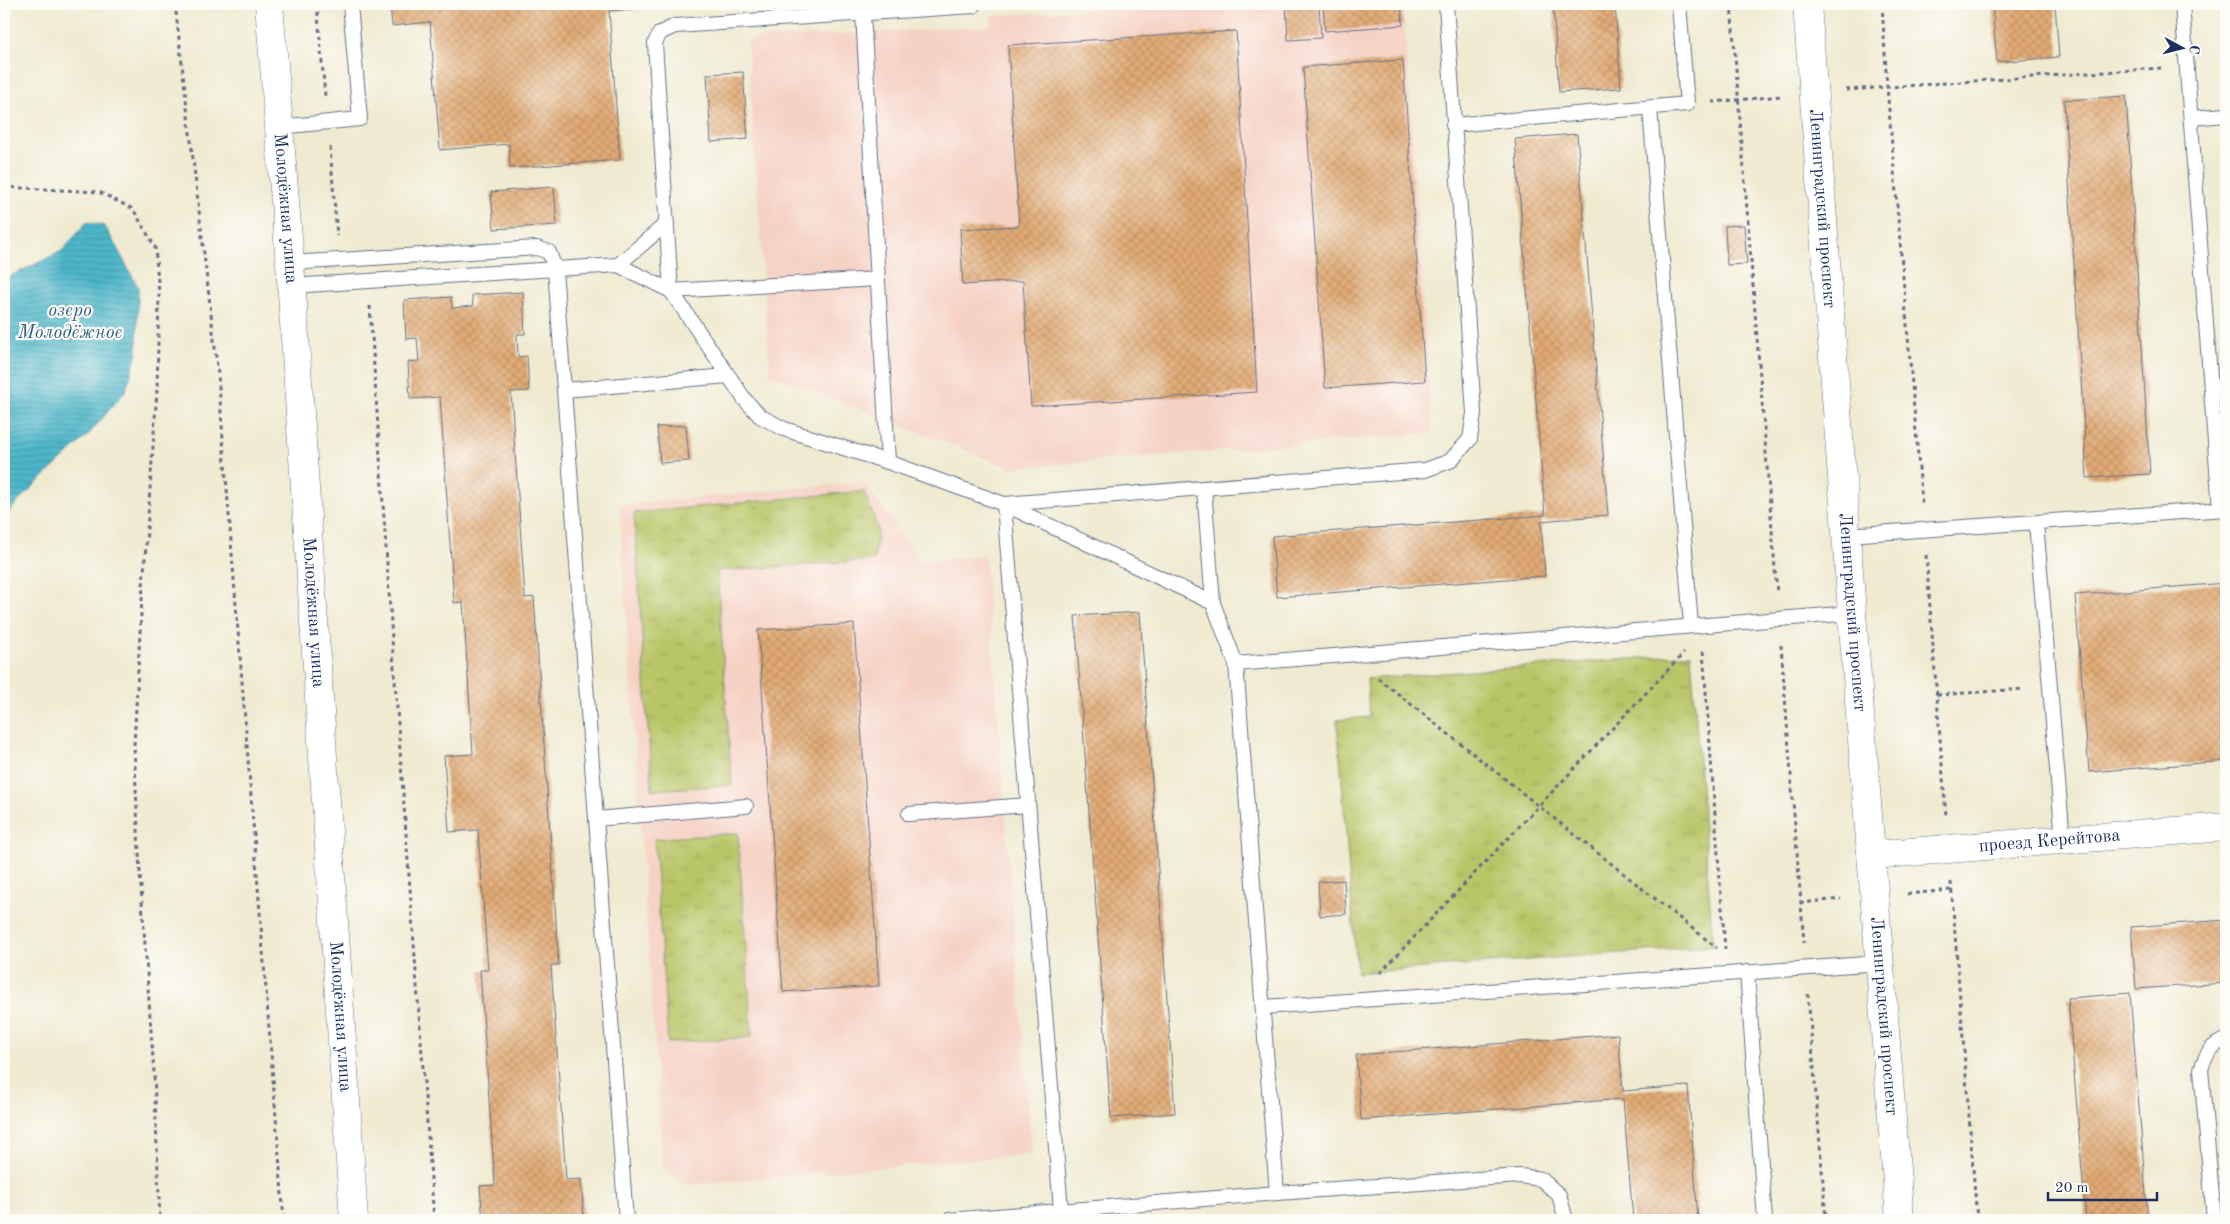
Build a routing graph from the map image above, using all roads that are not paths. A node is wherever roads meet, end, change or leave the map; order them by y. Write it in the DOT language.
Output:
graph roads {
  1 [pos="269,4"];
  2 [pos="350,4"];
  3 [pos="1446,4"];
  4 [pos="1679,4"];
  5 [pos="1807,4"];
  6 [pos="2182,4"];
  7 [pos="972,6"];
  8 [pos="863,13"];
  9 [pos="1650,108"];
  10 [pos="2226,115"];
  11 [pos="2191,118"];
  12 [pos="1453,126"];
  13 [pos="279,127"];
  14 [pos="667,224"];
  15 [pos="618,265"];
  16 [pos="555,269"];
  17 [pos="290,275"];
  18 [pos="878,279"];
  19 [pos="671,291"];
  20 [pos="728,376"];
  21 [pos="564,390"];
  22 [pos="888,462"];
  23 [pos="1204,488"];
  24 [pos="1004,504"];
  25 [pos="2223,509"];
  26 [pos="2036,523"];
  27 [pos="1847,535"];
  28 [pos="1213,603"];
  29 [pos="1852,613"];
  30 [pos="1698,628"];
  31 [pos="1236,664"];
  32 [pos="1028,805"];
  33 [pos="746,806"];
  34 [pos="909,814"];
  35 [pos="596,819"];
  36 [pos="2226,827"];
  37 [pos="2063,840"];
  38 [pos="1872,855"];
  39 [pos="1880,963"];
  40 [pos="1747,972"];
  41 [pos="1263,1007"];
  42 [pos="2226,1040"];
  43 [pos="1278,1193"];
  44 [pos="1061,1210"];
  45 [pos="983,1219"];
  46 [pos="354,1220"];
  47 [pos="626,1220"];
  48 [pos="949,1220"];
  49 [pos="1566,1220"];
  50 [pos="1765,1220"];
  51 [pos="1900,1220"];
  52 [pos="2214,1220"];
  1 -- 13 [label="street, Молодёжная улица"];
  2 -- 13 [label="lane"];
  3 -- 12 [label="lane"];
  4 -- 9 [label="lane"];
  5 -- 27 [label="street, Ленинградский проспект"];
  6 -- 11 [label="lane"];
  7 -- 8 [label="lane"];
  8 -- 14 [label="lane"];
  8 -- 18 [label="lane"];
  9 -- 12 [label="lane"];
  9 -- 30 [label="lane"];
  10 -- 11 [label="lane"];
  11 -- 25 [label="lane"];
  12 -- 23 [label="lane"];
  13 -- 17 [label="street, Молодёжная улица"];
  14 -- 15 [label="lane"];
  14 -- 19 [label="lane"];
  15 -- 16 [label="lane"];
  15 -- 19 [label="lane"];
  16 -- 17 [label="lane"];
  16 -- 17 [label="lane"];
  16 -- 21 [label="lane"];
  17 -- 46 [label="street, Молодёжная улица"];
  18 -- 19 [label="lane"];
  18 -- 22 [label="lane"];
  19 -- 20 [label="lane"];
  20 -- 21 [label="lane"];
  20 -- 22 [label="lane"];
  21 -- 35 [label="lane"];
  22 -- 24 [label="lane"];
  23 -- 24 [label="lane"];
  23 -- 28 [label="lane"];
  24 -- 28 [label="lane"];
  24 -- 32 [label="lane"];
  25 -- 26 [label="lane"];
  26 -- 27 [label="lane"];
  26 -- 37 [label="lane"];
  27 -- 29 [label="street, Ленинградский проспект"];
  28 -- 31 [label="lane"];
  29 -- 30 [label="lane"];
  29 -- 38 [label="street, Ленинградский проспект"];
  30 -- 31 [label="lane"];
  31 -- 41 [label="lane"];
  32 -- 34 [label="lane"];
  32 -- 44 [label="lane"];
  33 -- 35 [label="lane"];
  35 -- 47 [label="lane"];
  36 -- 37 [label="street, проезд Керейтова"];
  37 -- 38 [label="street, проезд Керейтова"];
  38 -- 39 [label="street, Ленинградский проспект"];
  39 -- 40 [label="lane"];
  39 -- 51 [label="street, Ленинградский проспект"];
  40 -- 41 [label="lane"];
  40 -- 50 [label="lane"];
  41 -- 43 [label="lane"];
  42 -- 52 [label="lane"];
  43 -- 44 [label="lane"];
  43 -- 49 [label="lane"];
  44 -- 45 [label="lane"];
  45 -- 48 [label="lane"];
}
